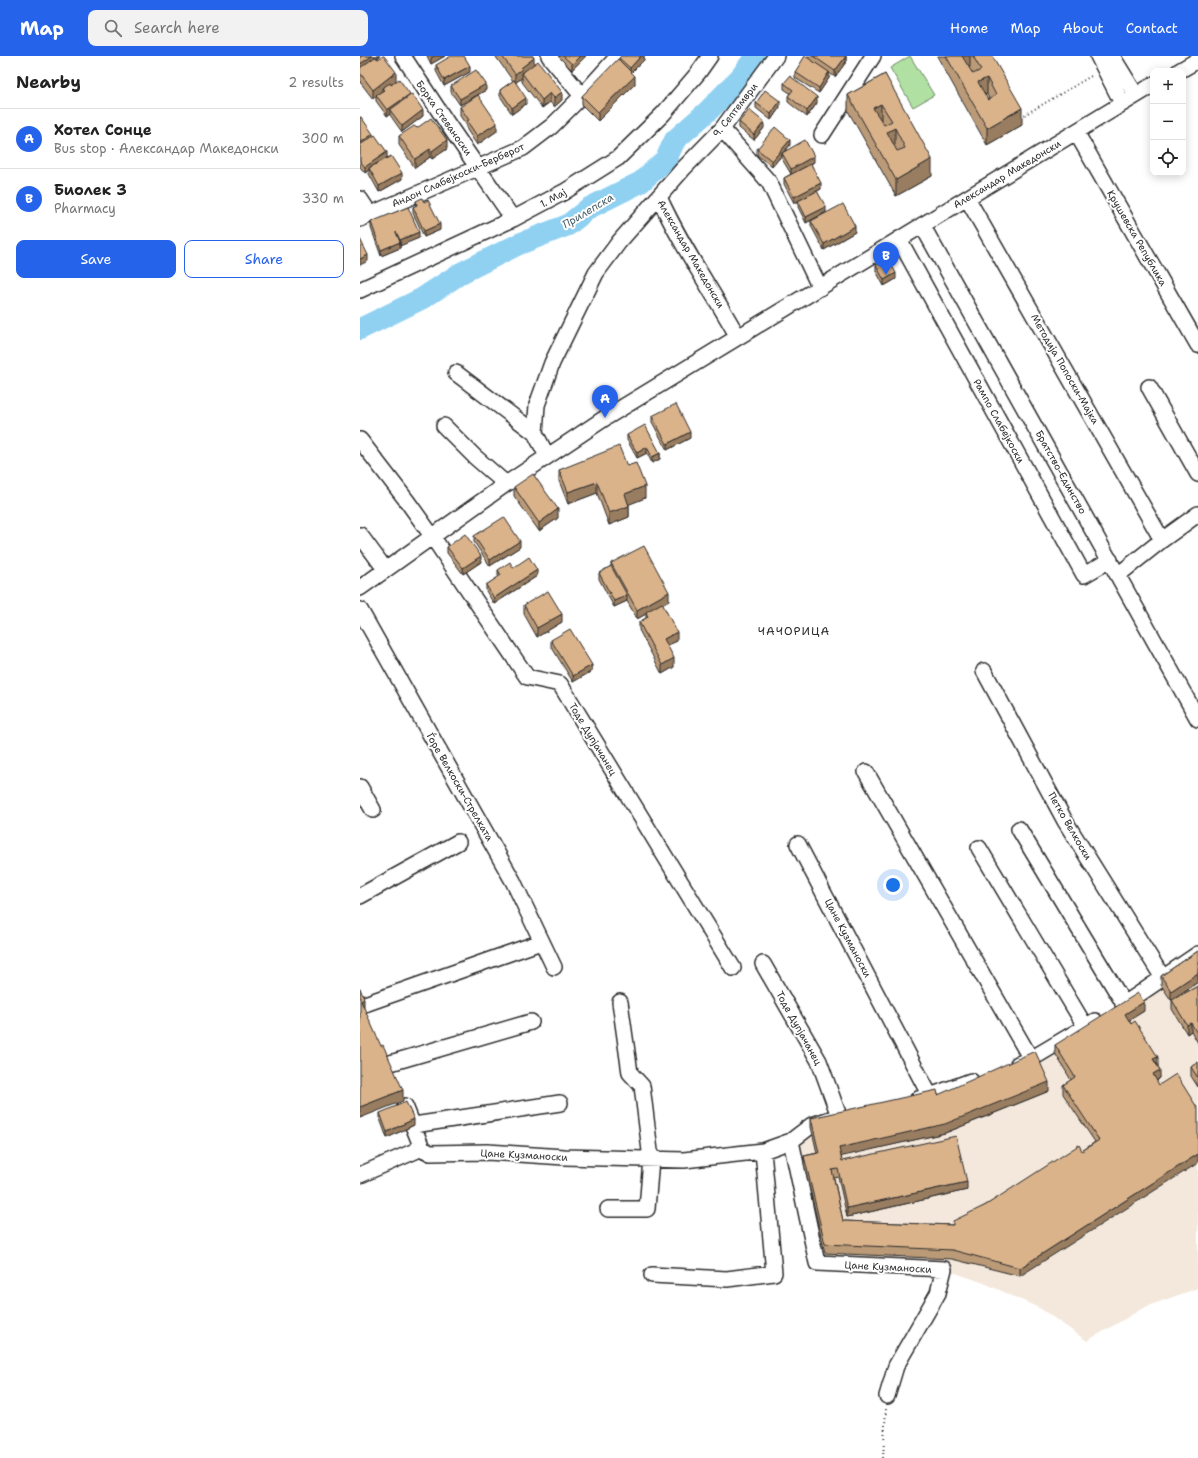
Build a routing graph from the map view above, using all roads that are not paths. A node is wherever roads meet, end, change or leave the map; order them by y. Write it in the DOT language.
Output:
graph roads {
  1 [pos="403,56"];
  2 [pos="548,56"];
  3 [pos="618,56"];
  4 [pos="710,56"];
  5 [pos="776,56"];
  6 [pos="873,56"];
  7 [pos="1104,59"];
  8 [pos="1198,60"];
  9 [pos="1184,68"];
  10 [pos="1150,87"];
  11 [pos="1136,95"];
  12 [pos="582,96"];
  13 [pos="1122,103"];
  14 [pos="722,129"];
  15 [pos="1076,132"];
  16 [pos="822,135"];
  17 [pos="478,168"];
  18 [pos="659,197"];
  19 [pos="967,198"];
  20 [pos="360,199"];
  21 [pos="365,217"];
  22 [pos="514,219"];
  23 [pos="922,225"];
  24 [pos="899,239"];
  25 [pos="820,288"];
  26 [pos="360,290"];
  27 [pos="738,337"];
  28 [pos="1198,345"];
  29 [pos="456,373"];
  30 [pos="1149,387"];
  31 [pos="444,426"];
  32 [pos="535,433"];
  33 [pos="360,440"];
  34 [pos="547,456"];
  35 [pos="1198,474"];
  36 [pos="506,484"];
  37 [pos="1198,514"];
  38 [pos="360,535"];
  39 [pos="432,536"];
  40 [pos="1162,540"];
  41 [pos="1110,560"];
  42 [pos="385,569"];
  43 [pos="1118,575"];
  44 [pos="360,588"];
  45 [pos="360,610"];
  46 [pos="984,671"];
  47 [pos="1198,719"];
  48 [pos="866,772"];
  49 [pos="360,787"];
  50 [pos="373,810"];
  51 [pos="1019,829"];
  52 [pos="458,842"];
  53 [pos="798,844"];
  54 [pos="979,848"];
  55 [pos="360,896"];
  56 [pos="541,942"];
  57 [pos="1198,954"];
  58 [pos="763,964"];
  59 [pos="554,967"];
  60 [pos="733,968"];
  61 [pos="1163,978"];
  62 [pos="620,1002"];
  63 [pos="363,1007"];
  64 [pos="1113,1010"];
  65 [pos="531,1022"];
  66 [pos="1085,1026"];
  67 [pos="1031,1058"];
  68 [pos="387,1064"];
  69 [pos="1002,1070"];
  70 [pos="987,1075"];
  71 [pos="401,1095"];
  72 [pos="930,1096"];
  73 [pos="908,1101"];
  74 [pos="560,1103"];
  75 [pos="855,1112"];
  76 [pos="839,1116"];
  77 [pos="414,1125"];
  78 [pos="791,1141"];
  79 [pos="422,1148"];
  80 [pos="763,1151"];
  81 [pos="651,1160"];
  82 [pos="360,1175"];
  83 [pos="608,1209"];
  84 [pos="652,1275"];
  85 [pos="887,1396"];
  1 -- 17 [label="street, Борка Стеваноски"];
  2 -- 12 [label="street"];
  3 -- 12 [label="street, Андон Слабејкоски-Берберот"];
  4 -- 22 [label="street, 1. Мај"];
  5 -- 14 [label="street, 9. Септември"];
  6 -- 16 [label="street"];
  7 -- 11 [label="street"];
  7 -- 13 [label="street"];
  8 -- 9 [label="street"];
  10 -- 11 [label="street, Александар Македонски"];
  11 -- 13 [label="street, Александар Македонски"];
  12 -- 17 [label="street, Андон Слабејкоски-Берберот"];
  13 -- 15 [label="street, Александар Македонски"];
  14 -- 18 [label="street, 9. Септември"];
  14 -- 25 [label="street"];
  15 -- 19 [label="street, Александар Македонски"];
  15 -- 28 [label="street, Крушевска Република"];
  17 -- 21 [label="street, Андон Слабејкоски-Берберот"];
  17 -- 22 [label="street, Борка Стеваноски"];
  18 -- 27 [label="street, Александар Македонски"];
  18 -- 32 [label="street, Александар Македонски"];
  19 -- 23 [label="street, Александар Македонски"];
  19 -- 40 [label="street, Методија Попоски-Мајка"];
  20 -- 21 [label="street"];
  22 -- 26 [label="street, 1. Мај"];
  23 -- 24 [label="street, Александар Македонски"];
  23 -- 41 [label="street, Братство-Единство"];
  24 -- 25 [label="street, Александар Македонски"];
  24 -- 41 [label="street, Рампо Слабејкоски"];
  25 -- 27 [label="street, Александар Македонски"];
  27 -- 34 [label="street, Александар Македонски"];
  29 -- 32 [label="street"];
  30 -- 35 [label="street"];
  31 -- 36 [label="street"];
  32 -- 34 [label="street"];
  33 -- 39 [label="street"];
  34 -- 36 [label="street, Александар Македонски"];
  36 -- 39 [label="street, Александар Македонски"];
  37 -- 40 [label="street"];
  38 -- 42 [label="street"];
  39 -- 42 [label="street, Александар Македонски"];
  39 -- 60 [label="street, Тоде Дупјачанец"];
  40 -- 43 [label="street"];
  41 -- 43 [label="street, Братство-Единство"];
  42 -- 44 [label="street, Александар Македонски"];
  43 -- 47 [label="street, Братство-Единство"];
  45 -- 56 [label="street, Ѓоре Велкоски-Стрелката"];
  46 -- 61 [label="street, Петко Велкоски"];
  48 -- 67 [label="street"];
  49 -- 50 [label="street"];
  51 -- 64 [label="street"];
  52 -- 55 [label="street"];
  53 -- 72 [label="street, Цане Кузманоски"];
  54 -- 66 [label="street"];
  56 -- 59 [label="street, Ѓоре Велкоски-Стрелката"];
  56 -- 63 [label="street"];
  57 -- 61 [label="street"];
  58 -- 76 [label="street, Тоде Дупјачанец"];
  61 -- 64 [label="street"];
  62 -- 81 [label="street"];
  64 -- 66 [label="street"];
  65 -- 68 [label="street"];
  66 -- 67 [label="street"];
  67 -- 69 [label="street"];
  70 -- 72 [label="street"];
  71 -- 77 [label="street"];
  72 -- 73 [label="street"];
  74 -- 77 [label="street"];
  75 -- 76 [label="street, Цане Кузманоски"];
  76 -- 78 [label="street, Цане Кузманоски"];
  77 -- 79 [label="street"];
  78 -- 80 [label="street, Цане Кузманоски"];
  78 -- 85 [label="street, Цане Кузманоски"];
  79 -- 81 [label="street, Цане Кузманоски"];
  79 -- 82 [label="street"];
  80 -- 81 [label="street, Цане Кузманоски"];
  80 -- 84 [label="street"];
  81 -- 83 [label="street"];
}
